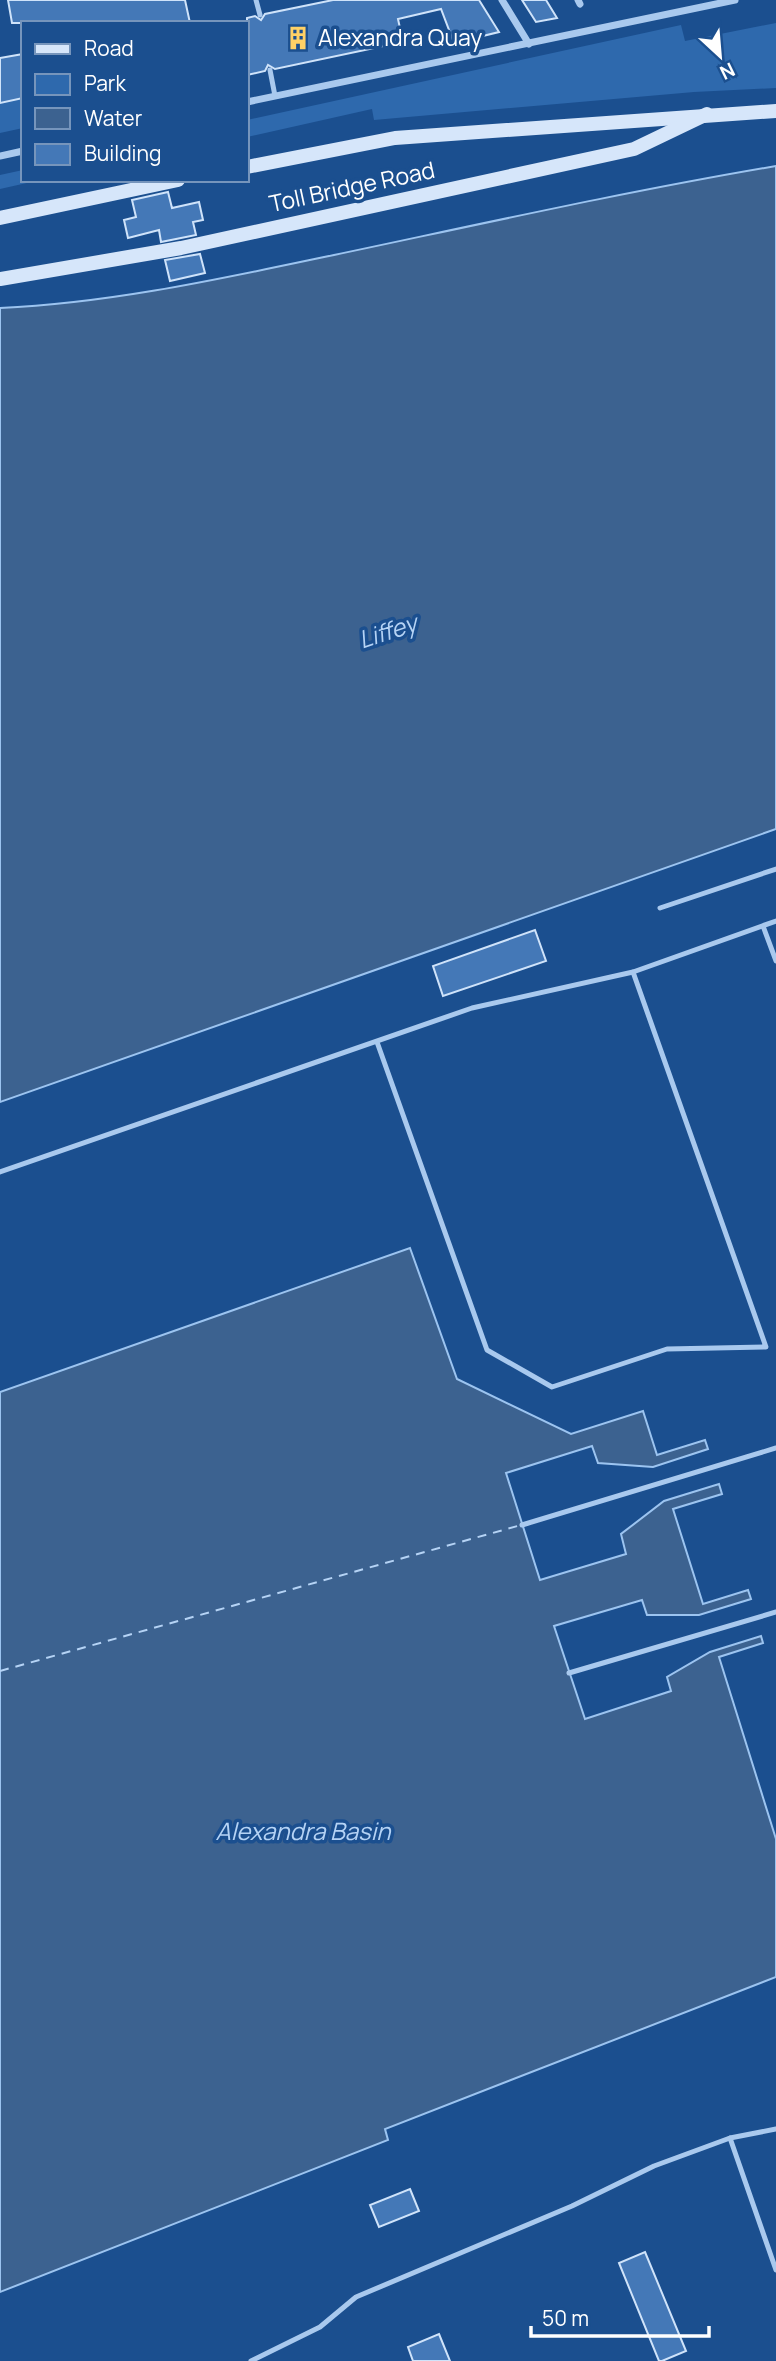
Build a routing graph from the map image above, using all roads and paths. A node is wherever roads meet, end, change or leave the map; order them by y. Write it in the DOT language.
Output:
graph roads {
  1 [pos="256,0"];
  2 [pos="502,0"];
  3 [pos="735,0"];
  4 [pos="260,15"];
  5 [pos="529,44"];
  6 [pos="270,71"];
  7 [pos="275,96"];
  8 [pos="248,102"];
  9 [pos="776,111"];
  10 [pos="707,114"];
  11 [pos="21,151"];
  12 [pos="0,156"];
  13 [pos="248,167"];
  14 [pos="169,182"];
  15 [pos="0,218"];
  16 [pos="0,279"];
  17 [pos="776,869"];
  18 [pos="660,908"];
  19 [pos="776,921"];
  20 [pos="763,926"];
  21 [pos="776,961"];
  22 [pos="633,972"];
  23 [pos="377,1042"];
  24 [pos="0,1172"];
  25 [pos="776,1448"];
  26 [pos="522,1525"];
  27 [pos="776,1612"];
  28 [pos="569,1673"];
  29 [pos="776,2129"];
  30 [pos="730,2138"];
  31 [pos="776,2270"];
  32 [pos="251,2361"];
  1 -- 4 [label="lane"];
  2 -- 5 [label="street"];
  3 -- 5 [label="street"];
  5 -- 7 [label="street"];
  6 -- 7 [label="lane"];
  7 -- 8 [label="street"];
  9 -- 10 [label="main road, Toll Bridge Road"];
  10 -- 13 [label="main road, Toll Bridge Road"];
  10 -- 16 [label="main road, Toll Bridge Road"];
  11 -- 12 [label="street"];
  14 -- 15 [label="main road"];
  17 -- 18 [label="lane"];
  19 -- 20 [label="lane"];
  20 -- 21 [label="lane"];
  20 -- 22 [label="lane"];
  22 -- 23 [label="lane"];
  22 -- 23 [label="lane"];
  23 -- 24 [label="lane"];
  25 -- 26 [label="lane"];
  27 -- 28 [label="lane"];
  29 -- 30 [label="lane"];
  30 -- 31 [label="lane"];
  30 -- 32 [label="lane"];
}
